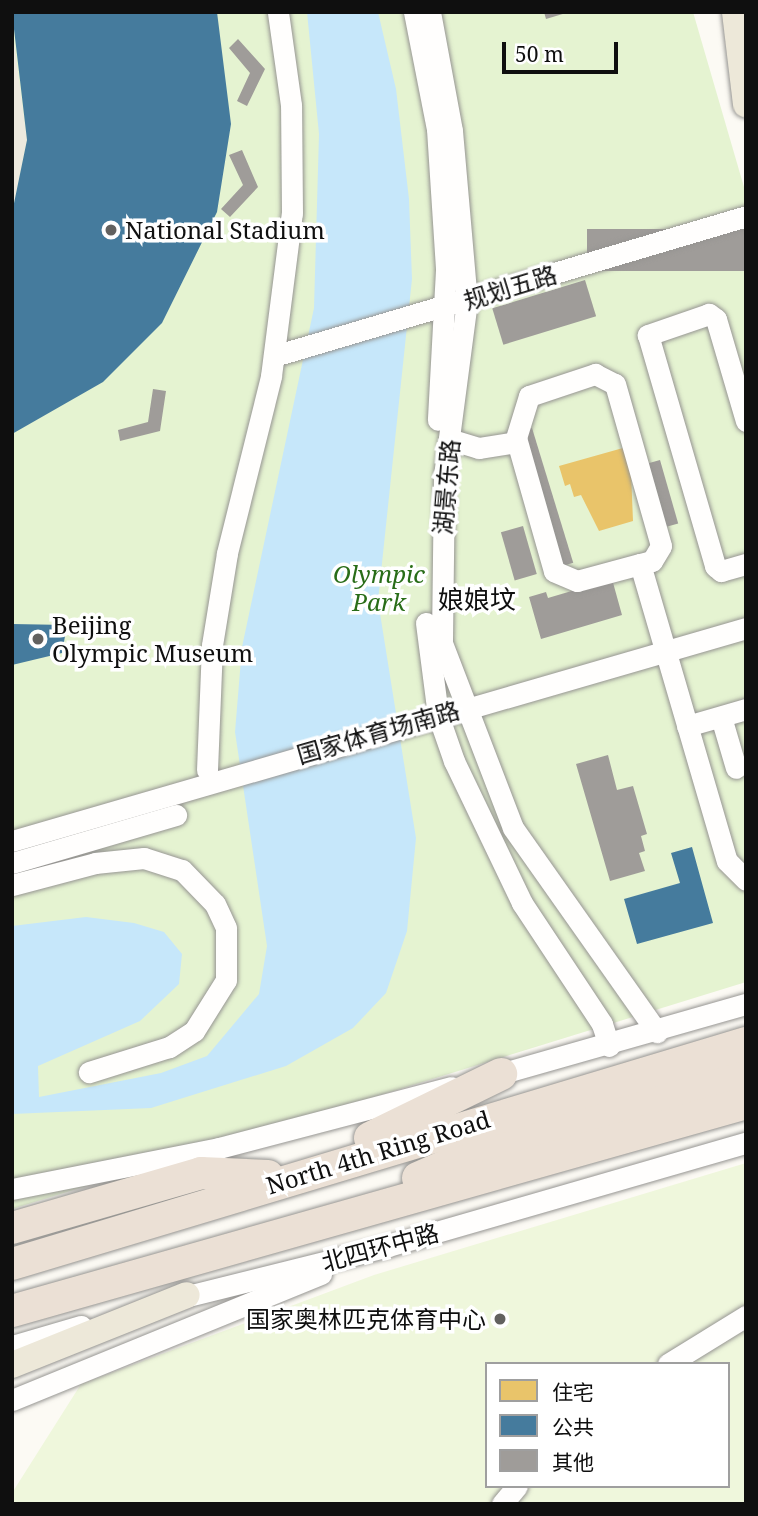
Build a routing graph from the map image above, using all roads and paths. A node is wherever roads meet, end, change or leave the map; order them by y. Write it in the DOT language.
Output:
graph roads {
  1 [pos="278,12"];
  2 [pos="414,12"];
  3 [pos="430,12"];
  4 [pos="735,12"];
  5 [pos="746,104"];
  6 [pos="746,216"];
  7 [pos="467,301"];
  8 [pos="446,307"];
  9 [pos="274,356"];
  10 [pos="746,421"];
  11 [pos="449,439"];
  12 [pos="517,442"];
  13 [pos="640,564"];
  14 [pos="746,564"];
  15 [pos="746,628"];
  16 [pos="664,652"];
  17 [pos="463,708"];
  18 [pos="746,709"];
  19 [pos="438,715"];
  20 [pos="720,717"];
  21 [pos="687,726"];
  22 [pos="741,767"];
  23 [pos="207,770"];
  24 [pos="702,778"];
  25 [pos="176,815"];
  26 [pos="12,841"];
  27 [pos="739,861"];
  28 [pos="12,863"];
  29 [pos="746,880"];
  30 [pos="12,885"];
  31 [pos="746,1004"];
  32 [pos="657,1032"];
  33 [pos="746,1043"];
  34 [pos="609,1046"];
  35 [pos="89,1072"];
  36 [pos="501,1074"];
  37 [pos="742,1085"];
  38 [pos="746,1143"];
  39 [pos="292,1177"];
  40 [pos="12,1189"];
  41 [pos="12,1228"];
  42 [pos="387,1246"];
  43 [pos="12,1264"];
  44 [pos="187,1295"];
  45 [pos="12,1311"];
  46 [pos="746,1315"];
  47 [pos="12,1346"];
  48 [pos="670,1362"];
  49 [pos="12,1365"];
  50 [pos="12,1400"];
  51 [pos="515,1488"];
  52 [pos="502,1504"];
  1 -- 9 [label="street"];
  2 -- 8 [label="street, 湖景东路"];
  3 -- 7 [label="street, 湖景东路"];
  4 -- 5 [label="main road"];
  6 -- 7 [label="street, 规划五路"];
  7 -- 8 [label="street, 规划五路"];
  7 -- 11 [label="street, 湖景东路"];
  8 -- 9 [label="street, 规划五路"];
  8 -- 19 [label="street, 湖景东路"];
  9 -- 23 [label="street"];
  10 -- 14 [label="street"];
  11 -- 12 [label="street"];
  11 -- 17 [label="street, 湖景东路"];
  12 -- 13 [label="street"];
  12 -- 13 [label="street"];
  13 -- 16 [label="street"];
  15 -- 16 [label="street, 国家体育场南路"];
  16 -- 17 [label="street, 国家体育场南路"];
  16 -- 21 [label="street"];
  17 -- 19 [label="street, 国家体育场南路"];
  17 -- 32 [label="street, 湖景东路"];
  18 -- 20 [label="street"];
  19 -- 26 [label="street, 国家体育场南路"];
  19 -- 34 [label="street, 湖景东路"];
  20 -- 21 [label="street"];
  20 -- 22 [label="street"];
  21 -- 24 [label="street"];
  22 -- 24 [label="street"];
  24 -- 27 [label="street"];
  25 -- 28 [label="street"];
  27 -- 29 [label="street"];
  30 -- 35 [label="street"];
  31 -- 32 [label="street"];
  32 -- 34 [label="street"];
  33 -- 39 [label="highway, North 4th Ring Road"];
  34 -- 36 [label="street"];
  36 -- 39 [label="highway"];
  36 -- 40 [label="street"];
  37 -- 45 [label="highway, North 4th Ring Road"];
  38 -- 42 [label="street, 北四环中路"];
  39 -- 41 [label="highway"];
  39 -- 43 [label="highway, North 4th Ring Road"];
  42 -- 44 [label="street, 北四环中路"];
  42 -- 50 [label="street"];
  44 -- 47 [label="street, 北四环中路"];
  44 -- 49 [label="main road"];
  46 -- 48 [label="street"];
  51 -- 52 [label="street"];
}
